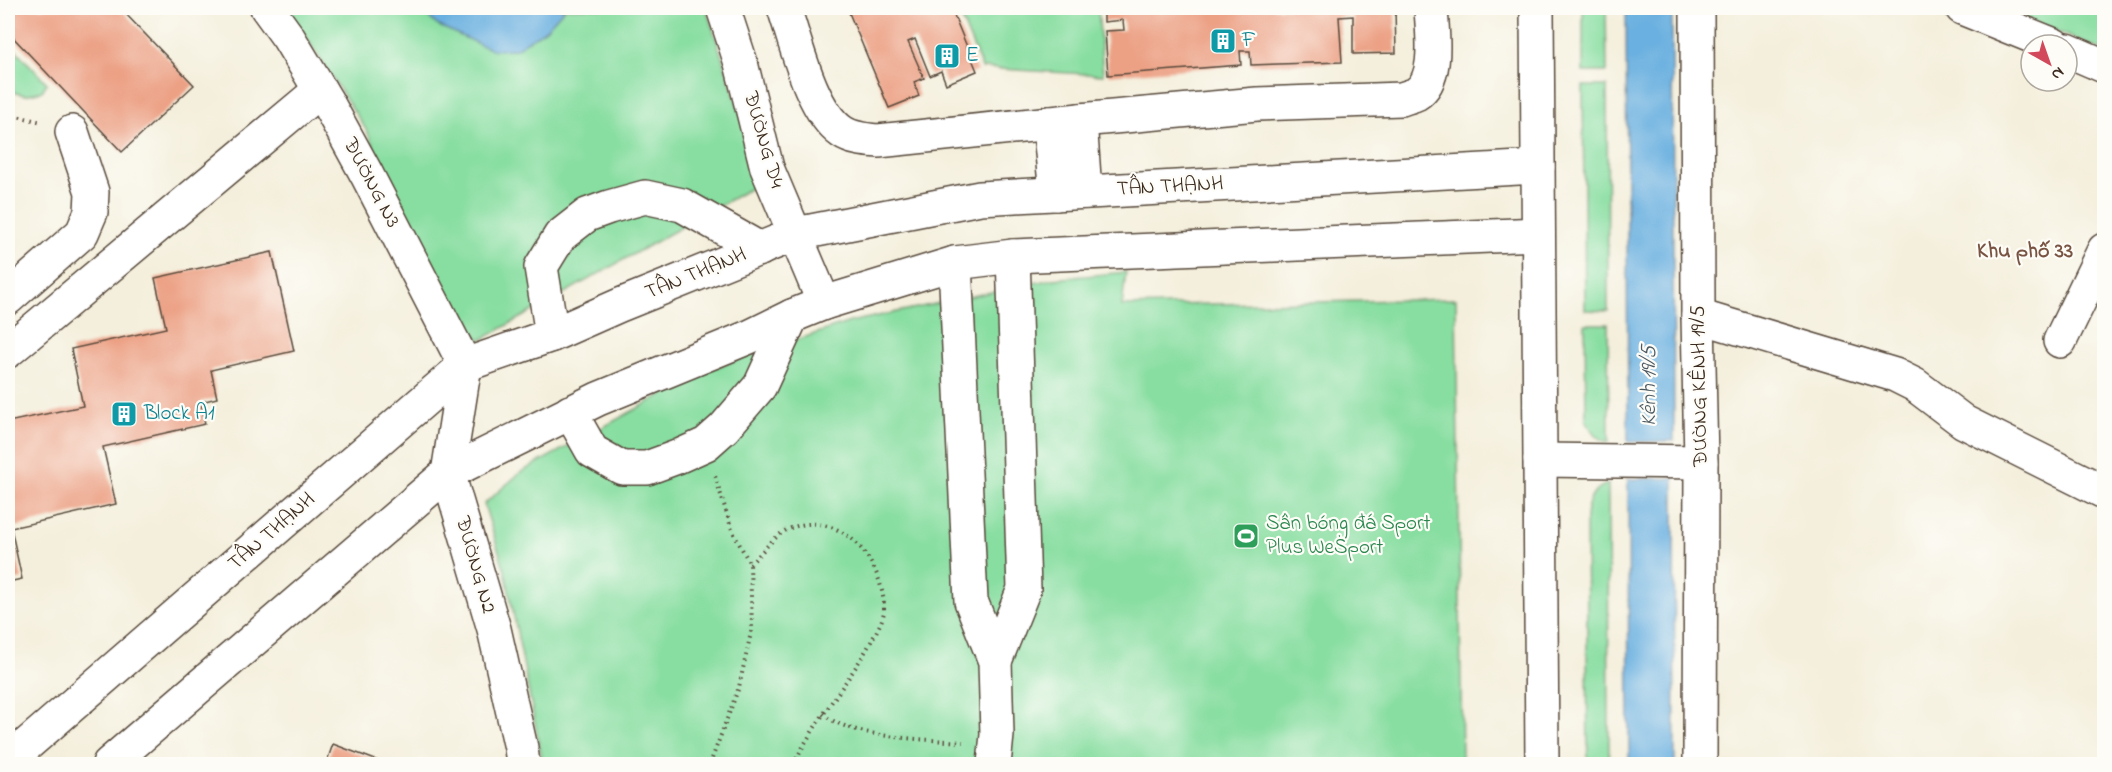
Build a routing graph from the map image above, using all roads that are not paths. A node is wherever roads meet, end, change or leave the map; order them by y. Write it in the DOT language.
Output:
graph roads {
  1 [pos="267,8"];
  2 [pos="723,8"];
  3 [pos="784,8"];
  4 [pos="1431,8"];
  5 [pos="1537,8"];
  6 [pos="1697,8"];
  7 [pos="1962,8"];
  8 [pos="2024,33"];
  9 [pos="2079,55"];
  10 [pos="2104,66"];
  11 [pos="320,90"];
  12 [pos="1065,121"];
  13 [pos="72,132"];
  14 [pos="1538,167"];
  15 [pos="1070,193"];
  16 [pos="796,234"];
  17 [pos="1538,234"];
  18 [pos="760,249"];
  19 [pos="2104,250"];
  20 [pos="1013,256"];
  21 [pos="955,263"];
  22 [pos="8,298"];
  23 [pos="824,303"];
  24 [pos="792,316"];
  25 [pos="1698,316"];
  26 [pos="552,335"];
  27 [pos="2060,341"];
  28 [pos="8,351"];
  29 [pos="465,364"];
  30 [pos="570,412"];
  31 [pos="1540,460"];
  32 [pos="1688,461"];
  33 [pos="448,473"];
  34 [pos="2104,492"];
  35 [pos="995,661"];
  36 [pos="995,755"];
  37 [pos="8,761"];
  38 [pos="109,765"];
  39 [pos="523,765"];
  40 [pos="1542,765"];
  41 [pos="1700,765"];
  1 -- 11 [label="street, ĐƯỜNG N3"];
  2 -- 16 [label="street, ĐƯỜNG D4"];
  3 -- 12 [label="street"];
  4 -- 12 [label="street"];
  5 -- 14 [label="street"];
  6 -- 25 [label="street, ĐƯỜNG KÊNH 19/5"];
  7 -- 8 [label="street"];
  9 -- 10 [label="street"];
  11 -- 28 [label="street"];
  11 -- 29 [label="street, ĐƯỜNG N3"];
  12 -- 15 [label="street"];
  13 -- 22 [label="street"];
  14 -- 15 [label="street, TÂN THẠNH"];
  14 -- 17 [label="street"];
  15 -- 16 [label="street, TÂN THẠNH"];
  16 -- 18 [label="street, TÂN THẠNH"];
  16 -- 23 [label="street, ĐƯỜNG D4"];
  17 -- 20 [label="street"];
  17 -- 31 [label="street"];
  18 -- 26 [label="street, TÂN THẠNH"];
  18 -- 26 [label="street"];
  19 -- 27 [label="street"];
  20 -- 21 [label="street"];
  20 -- 35 [label="street"];
  21 -- 23 [label="street"];
  21 -- 35 [label="street"];
  23 -- 24 [label="street"];
  24 -- 30 [label="street"];
  24 -- 30 [label="street"];
  25 -- 32 [label="street, ĐƯỜNG KÊNH 19/5"];
  25 -- 34 [label="street"];
  26 -- 29 [label="street, TÂN THẠNH"];
  29 -- 33 [label="street, ĐƯỜNG N2"];
  29 -- 37 [label="street, TÂN THẠNH"];
  30 -- 33 [label="street"];
  31 -- 32 [label="street"];
  31 -- 40 [label="street"];
  32 -- 41 [label="street, ĐƯỜNG KÊNH 19/5"];
  33 -- 38 [label="street"];
  33 -- 39 [label="street, ĐƯỜNG N2"];
  35 -- 36 [label="street"];
}
